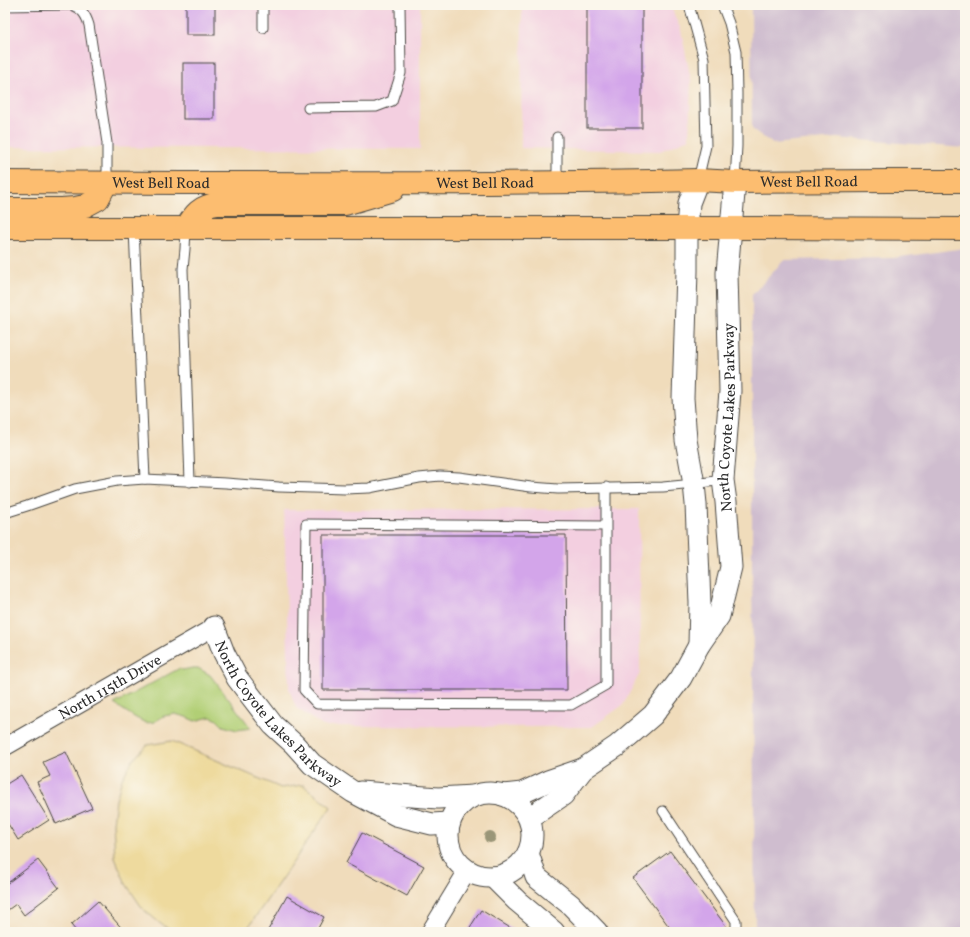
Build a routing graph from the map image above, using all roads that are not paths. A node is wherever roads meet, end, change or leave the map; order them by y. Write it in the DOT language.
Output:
graph roads {
  1 [pos="71,5"];
  2 [pos="263,5"];
  3 [pos="400,5"];
  4 [pos="688,5"];
  5 [pos="722,5"];
  6 [pos="5,6"];
  7 [pos="263,28"];
  8 [pos="308,108"];
  9 [pos="556,137"];
  10 [pos="698,180"];
  11 [pos="5,182"];
  12 [pos="107,182"];
  13 [pos="557,182"];
  14 [pos="735,182"];
  15 [pos="965,182"];
  16 [pos="415,183"];
  17 [pos="5,209"];
  18 [pos="5,228"];
  19 [pos="134,228"];
  20 [pos="186,228"];
  21 [pos="687,228"];
  22 [pos="731,228"];
  23 [pos="965,229"];
  24 [pos="145,479"];
  25 [pos="723,480"];
  26 [pos="190,482"];
  27 [pos="694,484"];
  28 [pos="606,487"];
  29 [pos="5,513"];
  30 [pos="606,526"];
  31 [pos="214,627"];
  32 [pos="699,645"];
  33 [pos="5,747"];
  34 [pos="583,769"];
  35 [pos="353,792"];
  36 [pos="503,795"];
  37 [pos="473,796"];
  38 [pos="662,811"];
  39 [pos="529,818"];
  40 [pos="449,823"];
  41 [pos="528,853"];
  42 [pos="467,871"];
  43 [pos="493,878"];
  44 [pos="430,932"];
  45 [pos="554,932"];
  46 [pos="597,932"];
  47 [pos="736,932"];
  1 -- 6 [label="lane"];
  1 -- 12 [label="lane"];
  2 -- 7 [label="lane"];
  3 -- 8 [label="lane"];
  4 -- 10 [label="lane"];
  5 -- 14 [label="lane"];
  9 -- 13 [label="lane"];
  10 -- 13 [label="main road, West Bell Road"];
  10 -- 14 [label="main road, West Bell Road"];
  10 -- 21 [label="street, North Coyote Lakes Parkway"];
  11 -- 12 [label="main road, West Bell Road"];
  12 -- 16 [label="main road, West Bell Road"];
  12 -- 17 [label="main road"];
  13 -- 16 [label="main road, West Bell Road"];
  14 -- 15 [label="main road, West Bell Road"];
  14 -- 22 [label="street, North Coyote Lakes Parkway"];
  16 -- 20 [label="main road"];
  18 -- 19 [label="main road"];
  19 -- 20 [label="main road"];
  19 -- 24 [label="lane"];
  20 -- 21 [label="main road"];
  20 -- 26 [label="lane"];
  21 -- 22 [label="main road"];
  21 -- 27 [label="street, North Coyote Lakes Parkway"];
  22 -- 23 [label="main road"];
  22 -- 25 [label="street, North Coyote Lakes Parkway"];
  24 -- 26 [label="lane"];
  24 -- 29 [label="lane"];
  25 -- 27 [label="lane"];
  25 -- 32 [label="street, North Coyote Lakes Parkway"];
  26 -- 28 [label="lane"];
  27 -- 28 [label="lane"];
  27 -- 32 [label="street, North Coyote Lakes Parkway"];
  28 -- 30 [label="lane"];
  30 -- 30 [label="lane"];
  31 -- 33 [label="street, North 115th Drive"];
  31 -- 35 [label="street, North Coyote Lakes Parkway"];
  32 -- 34 [label="street, North Coyote Lakes Parkway"];
  34 -- 36 [label="street, North Coyote Lakes Parkway"];
  34 -- 39 [label="street, North Coyote Lakes Parkway"];
  35 -- 37 [label="street, North Coyote Lakes Parkway"];
  35 -- 40 [label="street, North Coyote Lakes Parkway"];
  36 -- 37 [label="street"];
  36 -- 39 [label="street"];
  37 -- 40 [label="street"];
  38 -- 47 [label="lane"];
  39 -- 41 [label="street"];
  40 -- 42 [label="street"];
  41 -- 43 [label="street"];
  41 -- 46 [label="street"];
  42 -- 43 [label="street"];
  42 -- 44 [label="street"];
  43 -- 45 [label="street"];
}
